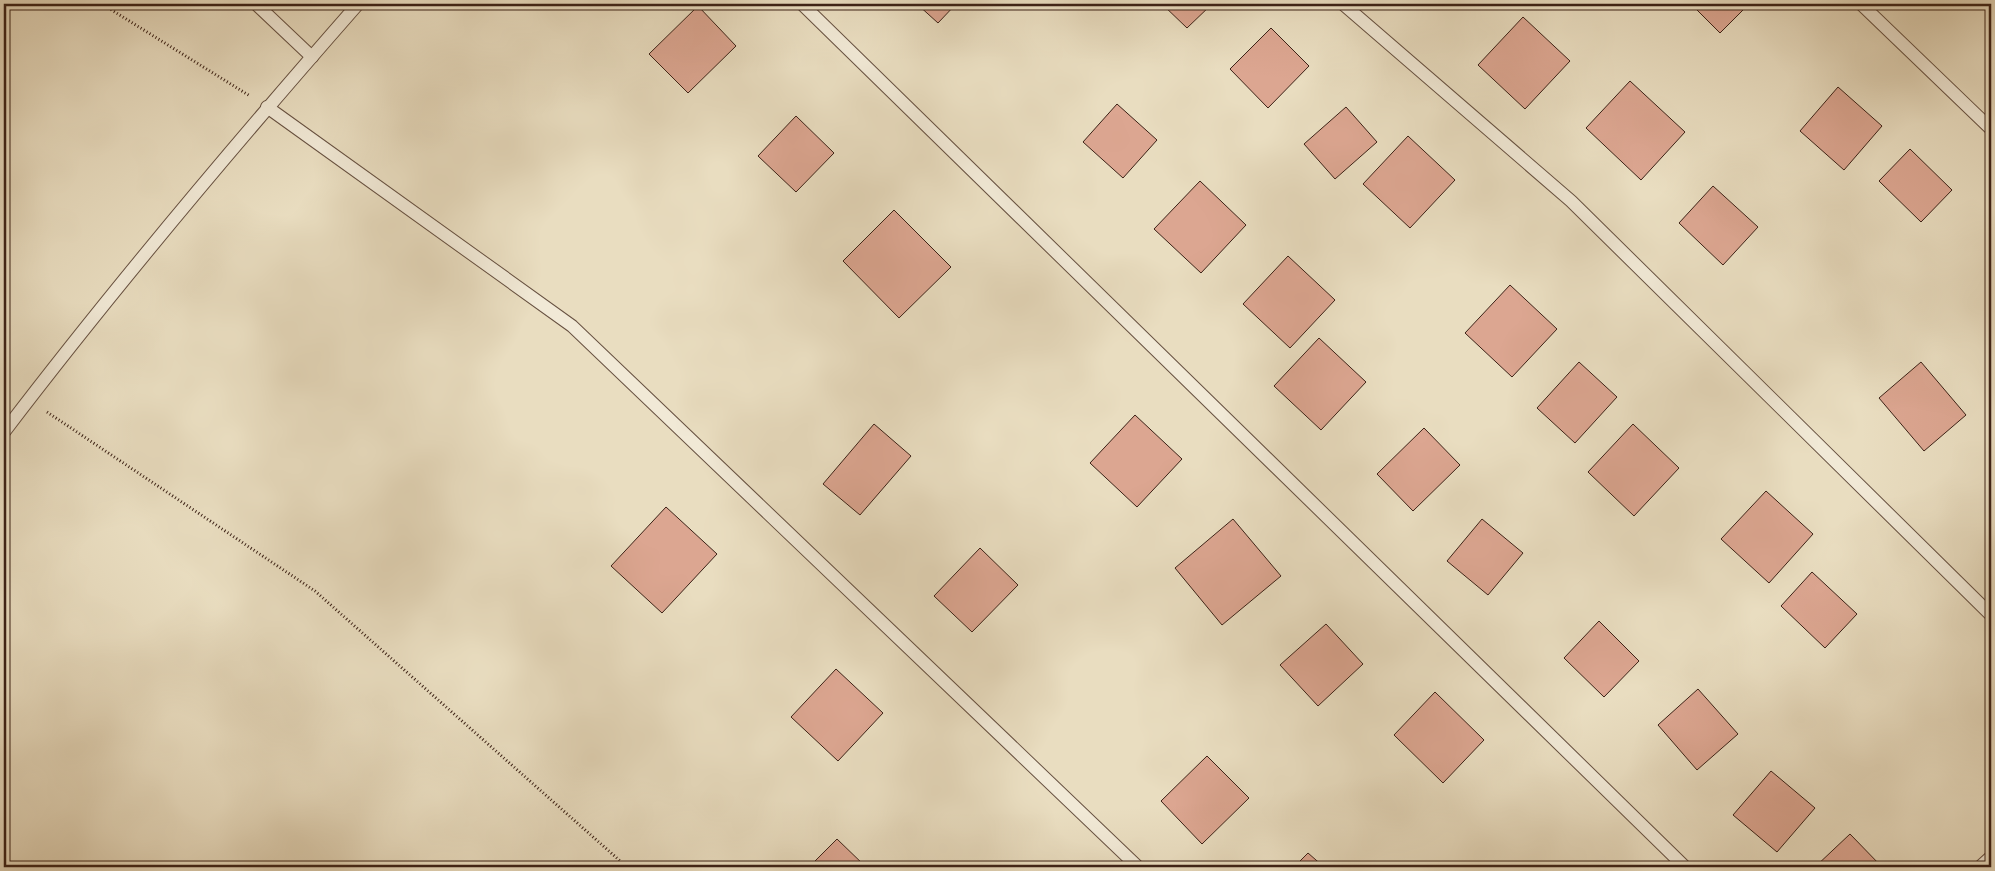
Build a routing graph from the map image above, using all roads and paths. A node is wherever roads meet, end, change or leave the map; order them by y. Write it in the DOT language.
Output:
graph roads {
  1 [pos="102,4"];
  2 [pos="256,4"];
  3 [pos="358,4"];
  4 [pos="802,4"];
  5 [pos="1343,4"];
  6 [pos="1861,4"];
  7 [pos="312,57"];
  8 [pos="268,107"];
  9 [pos="1991,129"];
  10 [pos="29,400"];
  11 [pos="4,432"];
  12 [pos="1991,615"];
  13 [pos="1991,857"];
  14 [pos="628,867"];
  15 [pos="1138,867"];
  16 [pos="1685,867"];
  17 [pos="1980,867"];
  1 -- 8 [label="path"];
  2 -- 7 [label="lane"];
  3 -- 7 [label="lane"];
  4 -- 16 [label="lane"];
  5 -- 12 [label="lane"];
  6 -- 9 [label="lane"];
  7 -- 8 [label="lane"];
  8 -- 10 [label="lane"];
  8 -- 15 [label="lane"];
  10 -- 11 [label="lane"];
  10 -- 14 [label="path"];
  13 -- 17 [label="lane"];
}
